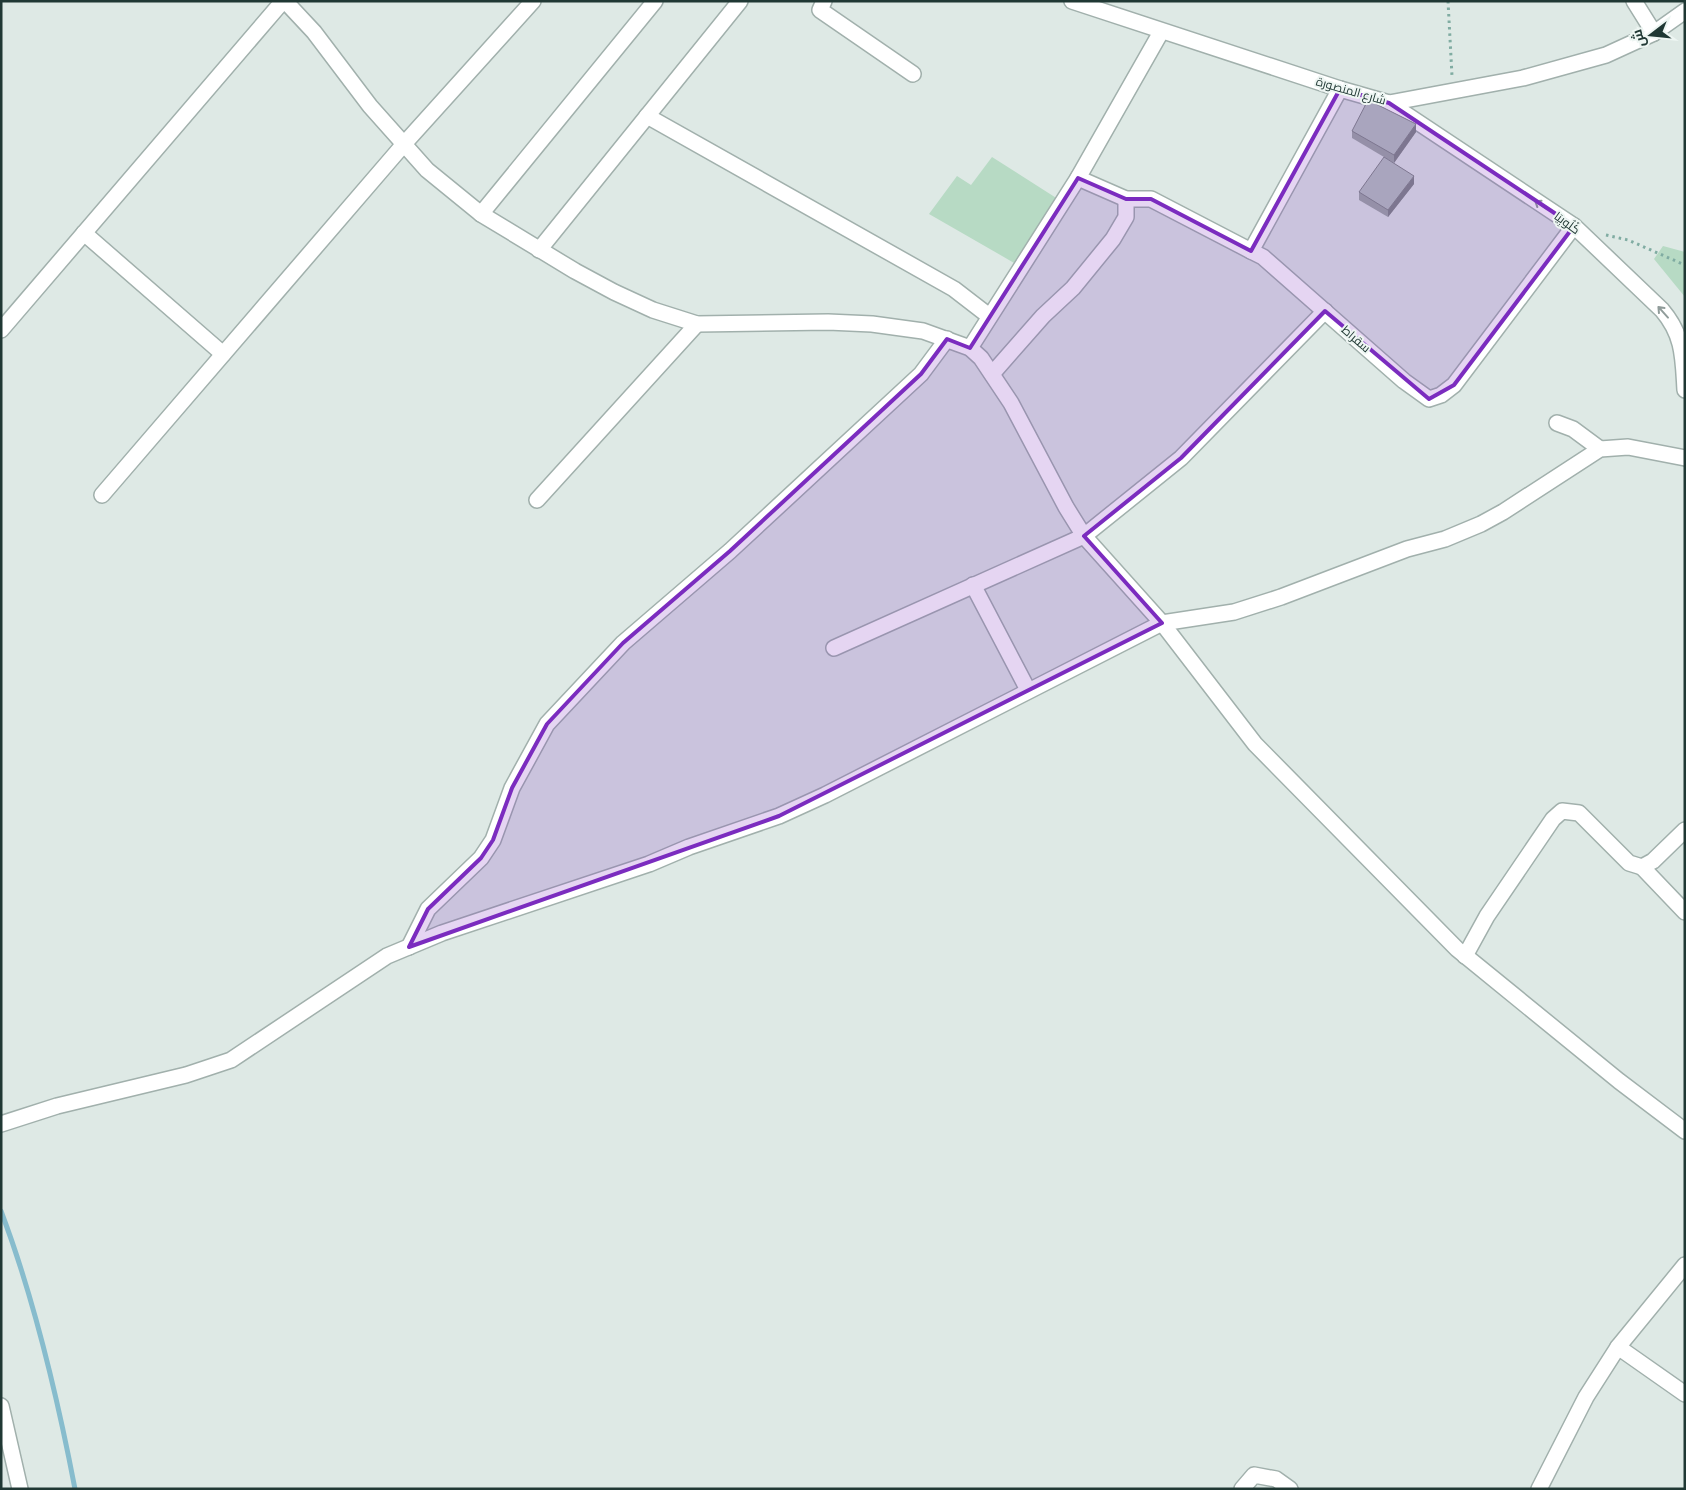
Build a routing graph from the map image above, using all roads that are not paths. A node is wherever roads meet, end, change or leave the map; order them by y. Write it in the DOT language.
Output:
graph roads {
  1 [pos="284,1"];
  2 [pos="533,1"];
  3 [pos="654,1"];
  4 [pos="740,1"];
  5 [pos="824,1"];
  6 [pos="1072,1"];
  7 [pos="1634,1"];
  8 [pos="1685,11"];
  9 [pos="1160,32"];
  10 [pos="1654,33"];
  11 [pos="913,74"];
  12 [pos="1340,90"];
  13 [pos="1389,103"];
  14 [pos="647,116"];
  15 [pos="404,144"];
  16 [pos="1078,178"];
  17 [pos="1126,199"];
  18 [pos="481,214"];
  19 [pos="1574,226"];
  20 [pos="84,232"];
  21 [pos="539,250"];
  22 [pos="1250,252"];
  23 [pos="1325,311"];
  24 [pos="989,316"];
  25 [pos="697,324"];
  26 [pos="1,330"];
  27 [pos="947,339"];
  28 [pos="970,348"];
  29 [pos="223,354"];
  30 [pos="992,374"];
  31 [pos="1685,390"];
  32 [pos="1557,423"];
  33 [pos="1600,449"];
  34 [pos="1685,458"];
  35 [pos="102,495"];
  36 [pos="537,500"];
  37 [pos="1084,536"];
  38 [pos="973,585"];
  39 [pos="1162,623"];
  40 [pos="834,648"];
  41 [pos="1028,690"];
  42 [pos="1685,830"];
  43 [pos="1642,866"];
  44 [pos="1685,912"];
  45 [pos="409,947"];
  46 [pos="1465,956"];
  47 [pos="1,1124"];
  48 [pos="1685,1131"];
  49 [pos="1685,1265"];
  50 [pos="1618,1347"];
  51 [pos="1685,1394"];
  52 [pos="1,1406"];
  53 [pos="20,1489"];
  54 [pos="1242,1489"];
  55 [pos="1290,1489"];
  56 [pos="1538,1489"];
  1 -- 15 [label="street"];
  1 -- 20 [label="street"];
  2 -- 15 [label="street"];
  3 -- 18 [label="street"];
  4 -- 14 [label="street"];
  5 -- 11 [label="street"];
  6 -- 9 [label="street, شارع المنصورة"];
  7 -- 10 [label="street"];
  8 -- 10 [label="street, شارع المنصورة"];
  9 -- 12 [label="street, شارع المنصورة"];
  9 -- 16 [label="street"];
  10 -- 13 [label="street, شارع المنصورة"];
  12 -- 13 [label="street, شارع المنصورة"];
  12 -- 22 [label="street"];
  19 -- 13 [label="street, كْلُوبِيَا, one-way"];
  14 -- 21 [label="street"];
  14 -- 24 [label="street"];
  15 -- 18 [label="street"];
  15 -- 29 [label="street"];
  16 -- 17 [label="street"];
  16 -- 24 [label="street"];
  17 -- 22 [label="street, سقراط"];
  17 -- 30 [label="street"];
  18 -- 21 [label="street"];
  19 -- 23 [label="street, سقراط"];
  31 -- 19 [label="street, كْلُوبِيَا, one-way"];
  20 -- 26 [label="street"];
  20 -- 29 [label="street"];
  21 -- 25 [label="street"];
  22 -- 23 [label="street, سقراط"];
  23 -- 37 [label="street"];
  24 -- 28 [label="street"];
  25 -- 27 [label="street"];
  25 -- 36 [label="street"];
  27 -- 28 [label="street"];
  27 -- 45 [label="street"];
  28 -- 30 [label="street"];
  29 -- 35 [label="street"];
  30 -- 37 [label="street"];
  32 -- 33 [label="street"];
  33 -- 34 [label="street"];
  33 -- 39 [label="street"];
  37 -- 38 [label="street"];
  37 -- 39 [label="street"];
  38 -- 40 [label="street"];
  38 -- 41 [label="street"];
  39 -- 41 [label="street"];
  39 -- 46 [label="street"];
  41 -- 45 [label="street"];
  42 -- 43 [label="street"];
  43 -- 44 [label="street"];
  43 -- 46 [label="street"];
  45 -- 47 [label="street"];
  46 -- 48 [label="street"];
  49 -- 50 [label="street"];
  50 -- 51 [label="street"];
  50 -- 56 [label="street"];
  52 -- 53 [label="street"];
  54 -- 55 [label="street"];
}
